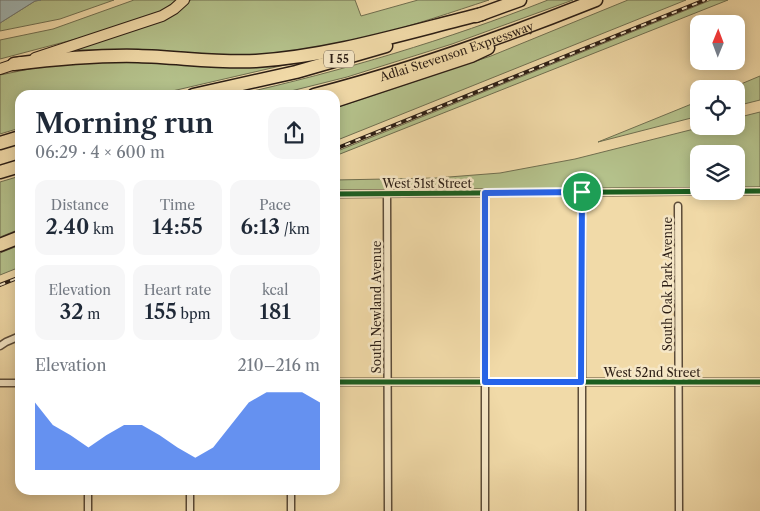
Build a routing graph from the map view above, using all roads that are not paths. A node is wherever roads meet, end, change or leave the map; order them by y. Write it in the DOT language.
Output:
graph roads {
  1 [pos="184,0"];
  2 [pos="520,0"];
  3 [pos="596,0"];
  4 [pos="482,14"];
  5 [pos="536,24"];
  6 [pos="14,64"];
  7 [pos="0,69"];
  8 [pos="215,90"];
  9 [pos="332,90"];
  10 [pos="340,99"];
  11 [pos="15,138"];
  12 [pos="0,143"];
  13 [pos="15,168"];
  14 [pos="0,172"];
  15 [pos="760,191"];
  16 [pos="582,192"];
  17 [pos="485,193"];
  18 [pos="340,194"];
  19 [pos="387,194"];
  20 [pos="678,206"];
  21 [pos="15,239"];
  22 [pos="0,245"];
  23 [pos="15,338"];
  24 [pos="0,346"];
  25 [pos="340,382"];
  26 [pos="387,382"];
  27 [pos="485,382"];
  28 [pos="581,382"];
  29 [pos="678,382"];
  30 [pos="760,382"];
  31 [pos="0,383"];
  32 [pos="15,383"];
  33 [pos="88,495"];
  34 [pos="190,495"];
  35 [pos="291,495"];
  36 [pos="88,511"];
  37 [pos="190,511"];
  38 [pos="291,511"];
  39 [pos="388,511"];
  40 [pos="485,511"];
  41 [pos="582,511"];
  42 [pos="679,511"];
  1 -- 6 [label="main road"];
  2 -- 4 [label="highway, I 55"];
  3 -- 5 [label="highway, Adlai Stevenson Expressway / I 55"];
  4 -- 6 [label="highway"];
  4 -- 8 [label="highway, I 55"];
  5 -- 9 [label="highway, Adlai Stevenson Expressway / I 55"];
  5 -- 10 [label="highway"];
  6 -- 7 [label="main road"];
  11 -- 12 [label="highway"];
  13 -- 14 [label="highway"];
  15 -- 16 [label="street, West 51st Street"];
  16 -- 17 [label="street, West 51st Street"];
  16 -- 28 [label="street"];
  17 -- 19 [label="street, West 51st Street"];
  17 -- 27 [label="street"];
  18 -- 19 [label="street, West 51st Street"];
  19 -- 26 [label="street, South Newland Avenue"];
  20 -- 29 [label="street, South Oak Park Avenue"];
  21 -- 22 [label="highway"];
  23 -- 24 [label="street"];
  25 -- 26 [label="street, West 52nd Street"];
  26 -- 27 [label="street, West 52nd Street"];
  26 -- 39 [label="street, South Newland Avenue"];
  27 -- 28 [label="street, West 52nd Street"];
  27 -- 40 [label="street"];
  28 -- 29 [label="street, West 52nd Street"];
  28 -- 41 [label="street"];
  29 -- 30 [label="street, West 52nd Street"];
  29 -- 42 [label="street, South Oak Park Avenue"];
  31 -- 32 [label="street"];
  33 -- 36 [label="street"];
  34 -- 37 [label="street"];
  35 -- 38 [label="street"];
}
